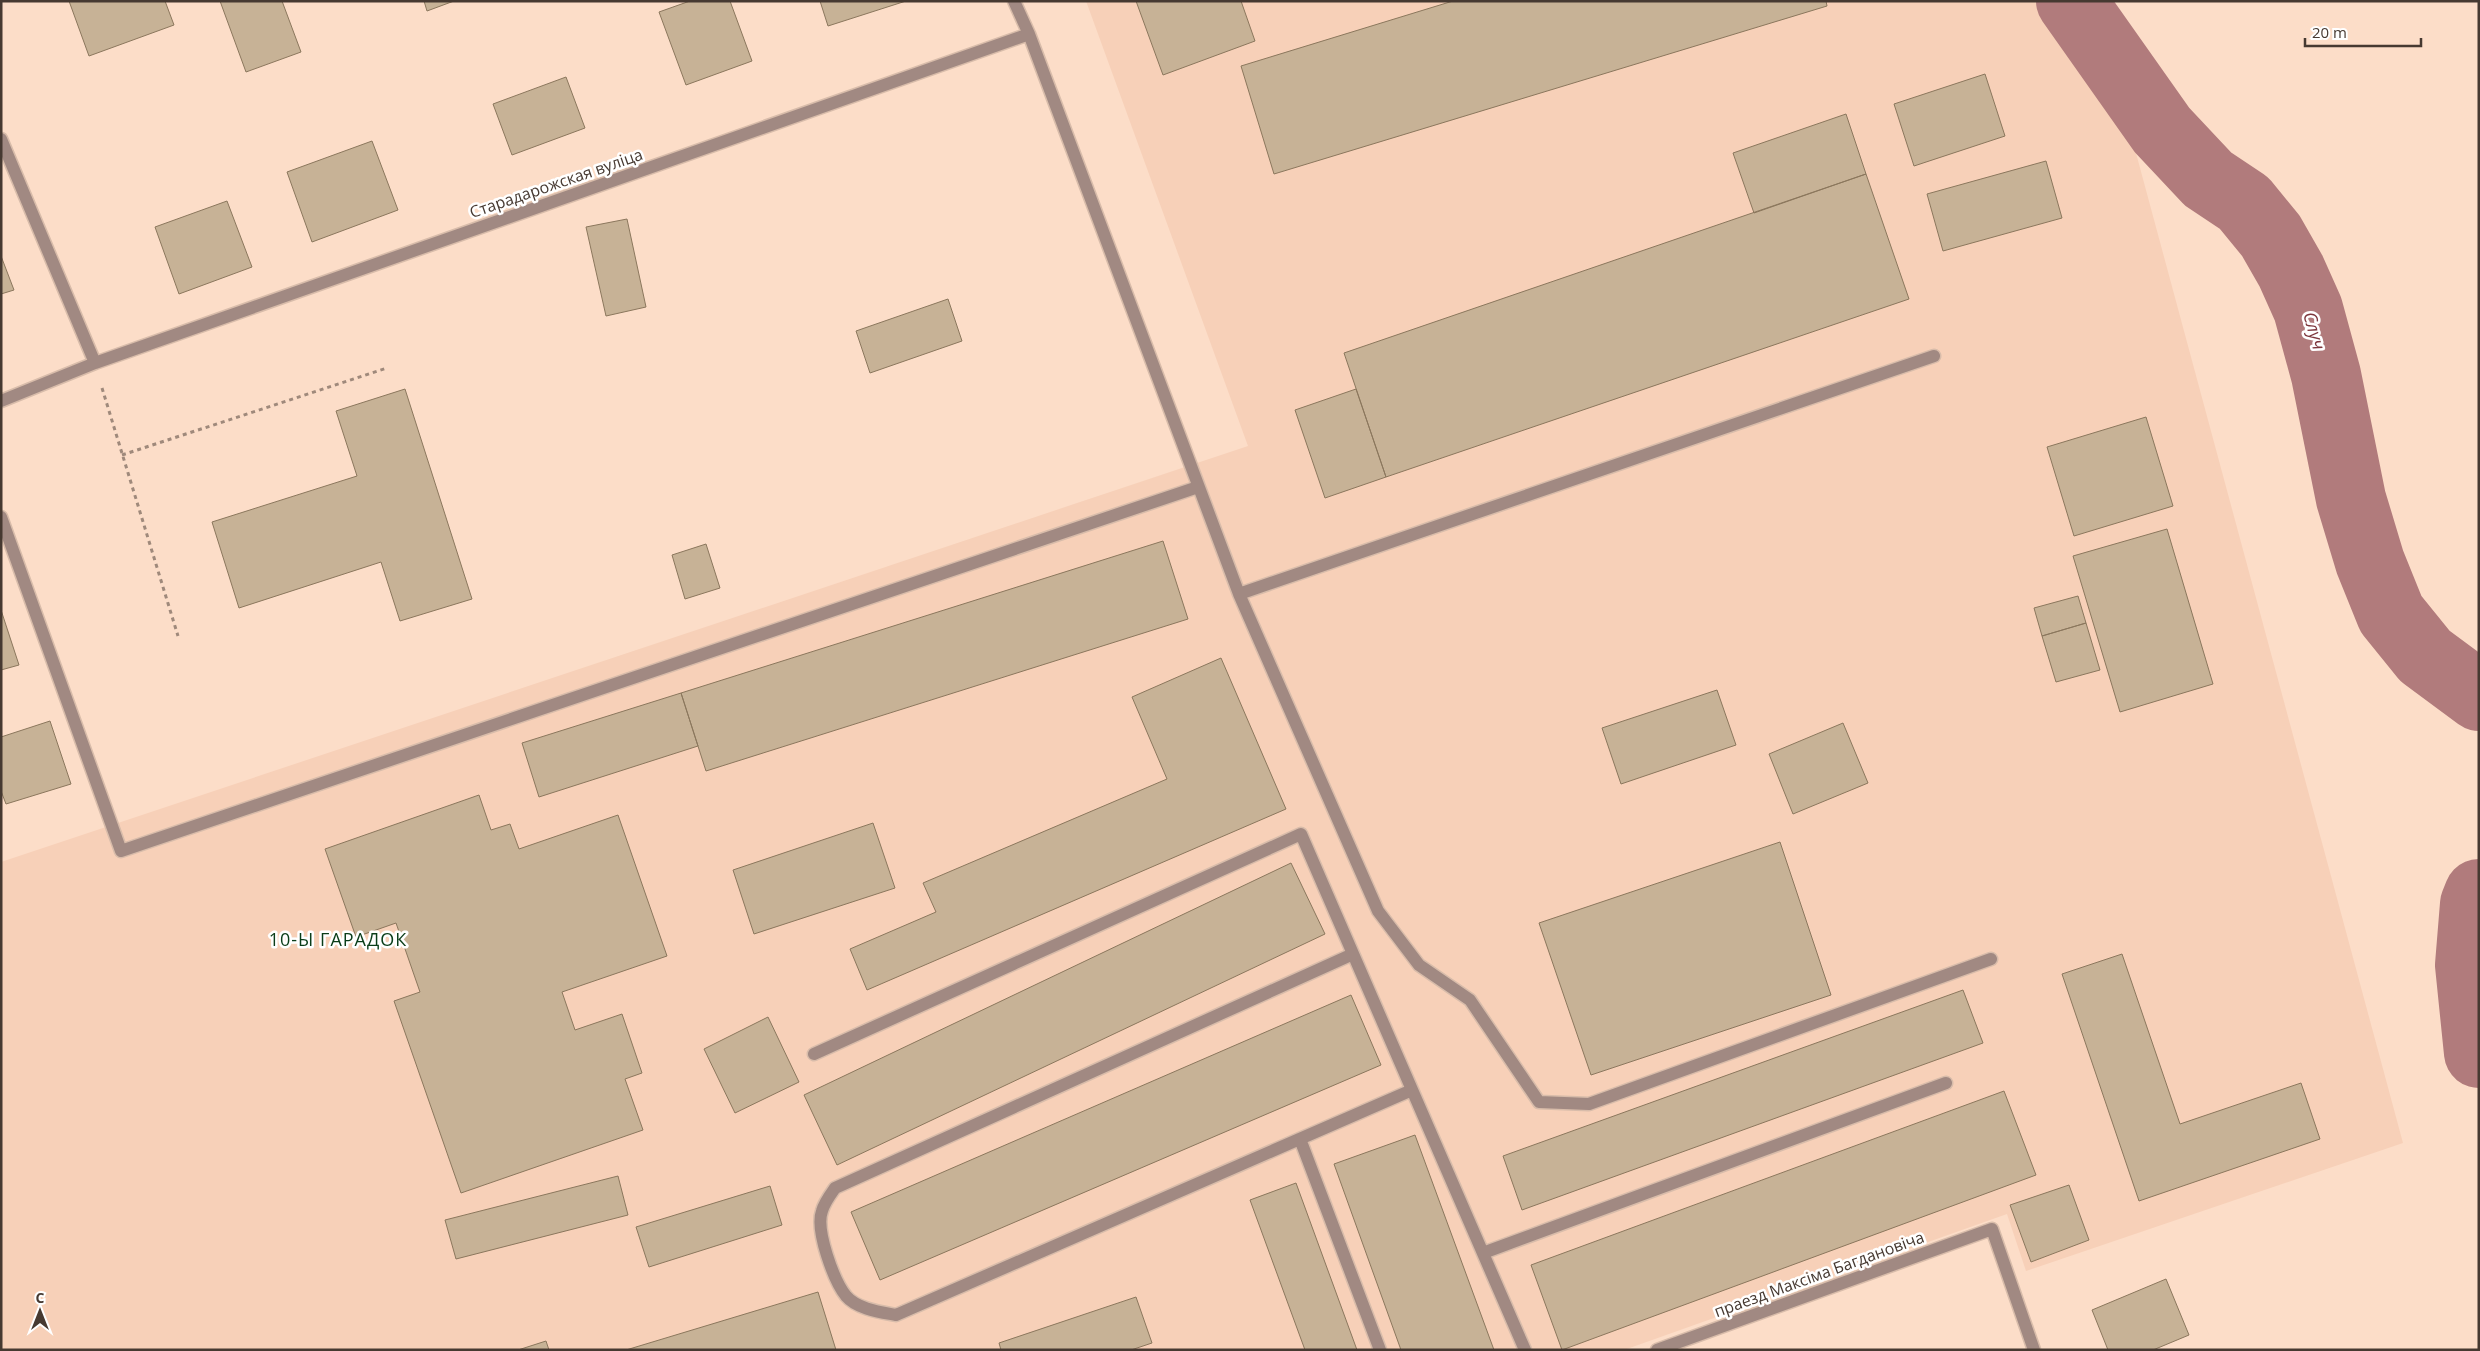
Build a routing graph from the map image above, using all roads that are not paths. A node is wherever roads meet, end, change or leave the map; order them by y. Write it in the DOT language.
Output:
graph roads {
  1 [pos="1014,1"];
  2 [pos="1029,34"];
  3 [pos="1,139"];
  4 [pos="1934,356"];
  5 [pos="95,363"];
  6 [pos="1,401"];
  7 [pos="1198,487"];
  8 [pos="1,517"];
  9 [pos="1239,594"];
  10 [pos="1353,954"];
  11 [pos="1991,959"];
  12 [pos="814,1054"];
  13 [pos="1946,1083"];
  14 [pos="1412,1090"];
  15 [pos="1300,1139"];
  16 [pos="1483,1253"];
  17 [pos="1380,1350"];
  18 [pos="1525,1350"];
  19 [pos="1657,1350"];
  20 [pos="2034,1350"];
  1 -- 2 [label="street"];
  2 -- 5 [label="street, Старадарожская вуліца"];
  2 -- 7 [label="street"];
  3 -- 5 [label="street"];
  4 -- 9 [label="street"];
  5 -- 6 [label="street, Старадарожская вуліца"];
  7 -- 8 [label="street"];
  7 -- 9 [label="street"];
  9 -- 11 [label="street"];
  10 -- 12 [label="street"];
  10 -- 14 [label="street"];
  10 -- 15 [label="street"];
  13 -- 16 [label="street"];
  14 -- 15 [label="street"];
  14 -- 16 [label="street"];
  15 -- 17 [label="street"];
  16 -- 18 [label="street"];
  19 -- 20 [label="street, праезд Максіма Багдановіча"];
}
